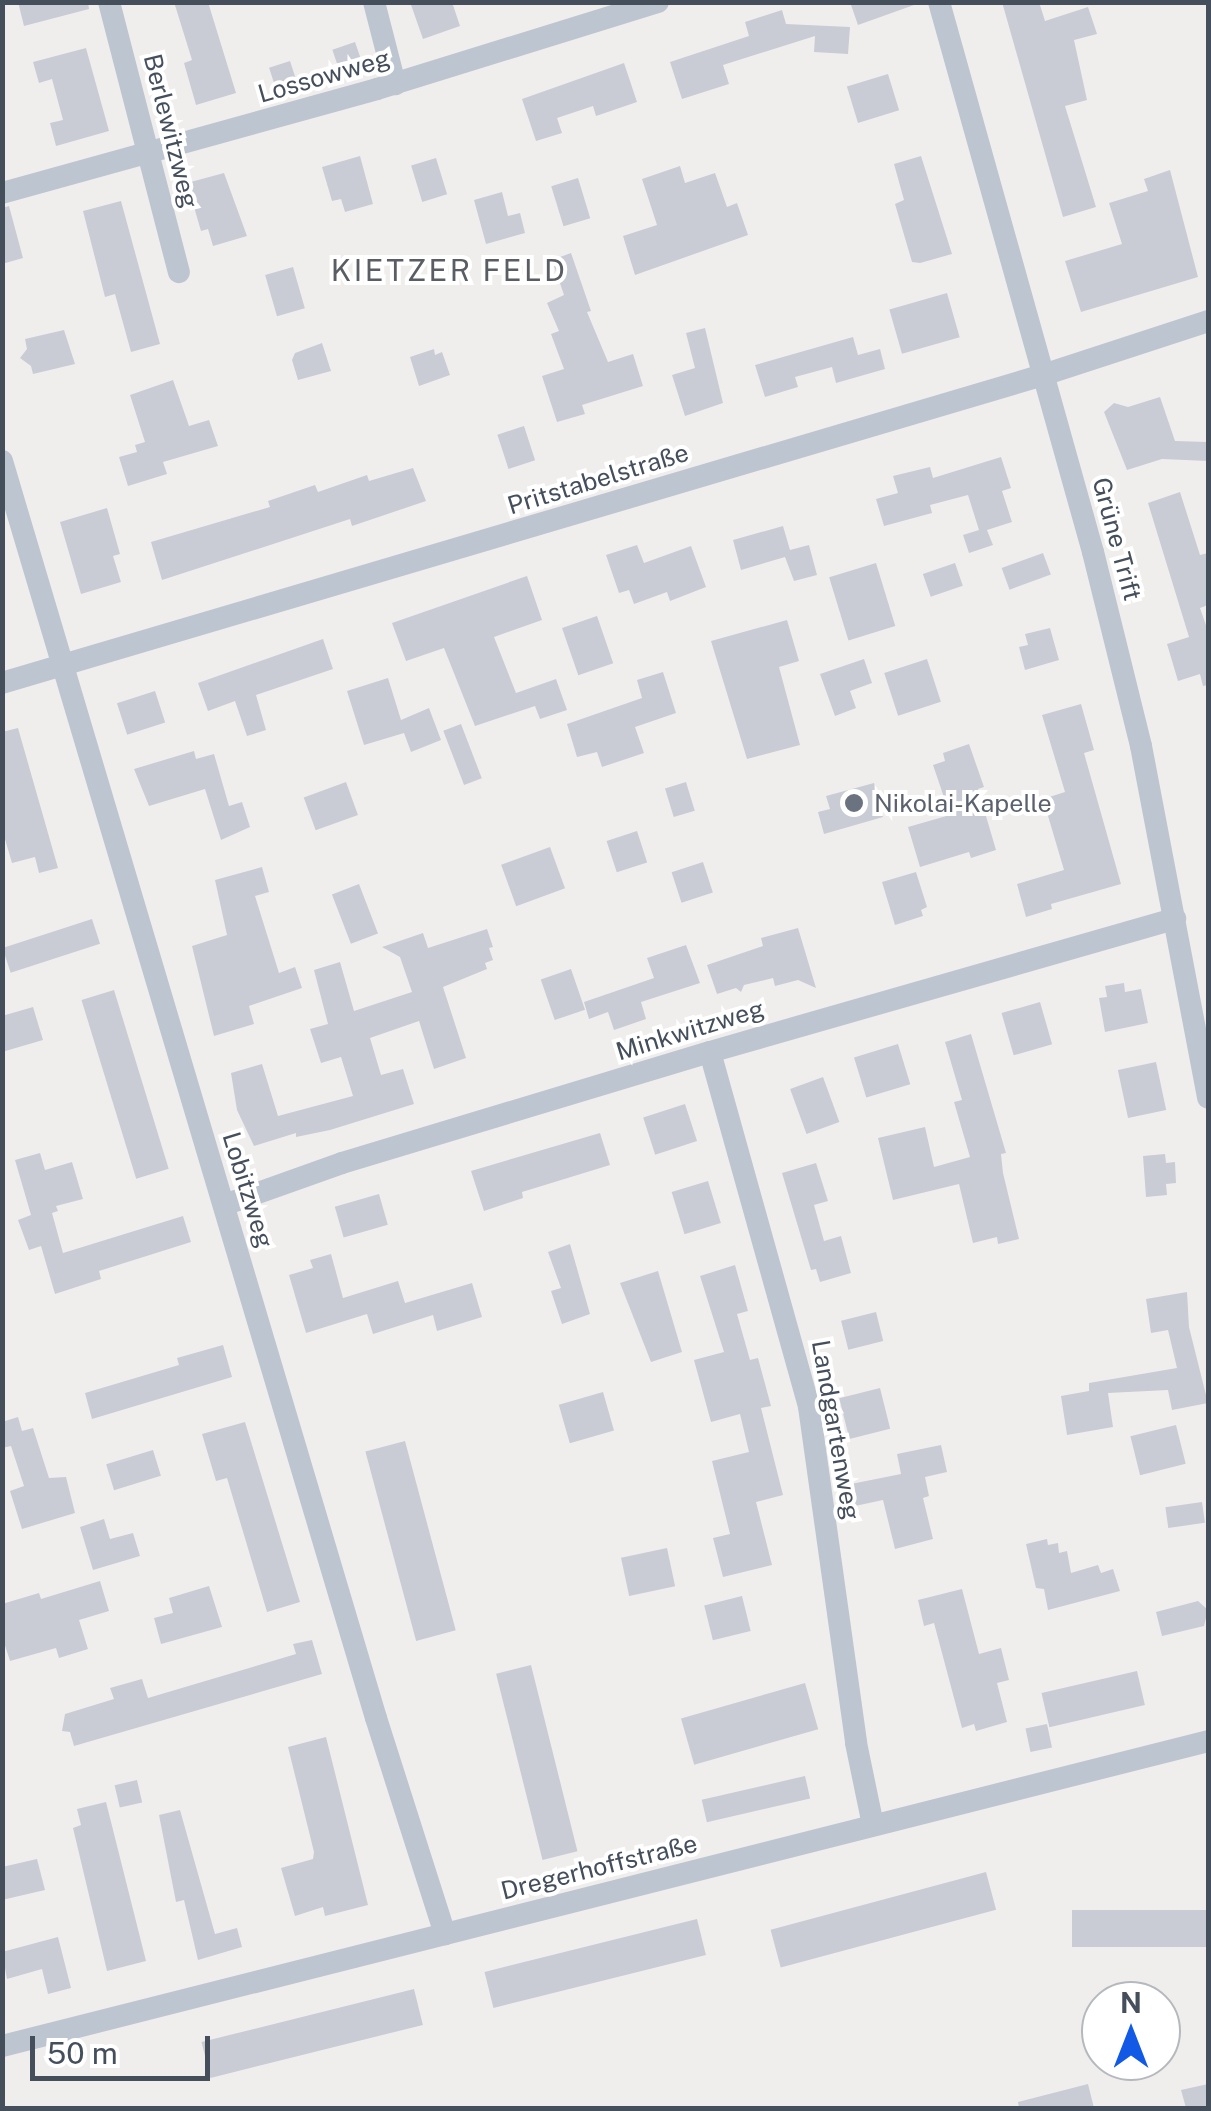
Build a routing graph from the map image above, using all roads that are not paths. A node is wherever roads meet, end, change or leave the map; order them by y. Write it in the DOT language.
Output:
graph roads {
  1 [pos="110,2"];
  2 [pos="374,2"];
  3 [pos="658,2"];
  4 [pos="938,2"];
  5 [pos="394,84"];
  6 [pos="148,155"];
  7 [pos="2,194"];
  8 [pos="180,272"];
  9 [pos="1208,321"];
  10 [pos="1043,375"];
  11 [pos="2,461"];
  12 [pos="61,668"];
  13 [pos="2,683"];
  14 [pos="1175,919"];
  15 [pos="710,1052"];
  16 [pos="1208,1098"];
  17 [pos="224,1205"];
  18 [pos="1208,1741"];
  19 [pos="872,1825"];
  20 [pos="445,1934"];
  21 [pos="2,2046"];
  1 -- 6 [label="street, Berlewitzweg"];
  2 -- 5 [label="street"];
  3 -- 5 [label="street, Lossowweg"];
  4 -- 10 [label="street, Grüne Trift"];
  5 -- 6 [label="street, Lossowweg"];
  6 -- 7 [label="street, Lossowweg"];
  6 -- 8 [label="street, Berlewitzweg"];
  9 -- 10 [label="street, Pritstabelstraße"];
  10 -- 12 [label="street, Pritstabelstraße"];
  10 -- 14 [label="street, Grüne Trift"];
  11 -- 12 [label="street, Lobitzweg"];
  12 -- 13 [label="street, Pritstabelstraße"];
  12 -- 17 [label="street, Lobitzweg"];
  14 -- 15 [label="street, Minkwitzweg"];
  14 -- 16 [label="street, Grüne Trift"];
  15 -- 17 [label="street, Minkwitzweg"];
  15 -- 19 [label="street, Landgartenweg"];
  17 -- 20 [label="street, Lobitzweg"];
  18 -- 19 [label="street, Dregerhoffstraße"];
  19 -- 20 [label="street, Dregerhoffstraße"];
  20 -- 21 [label="street, Dregerhoffstraße"];
}
